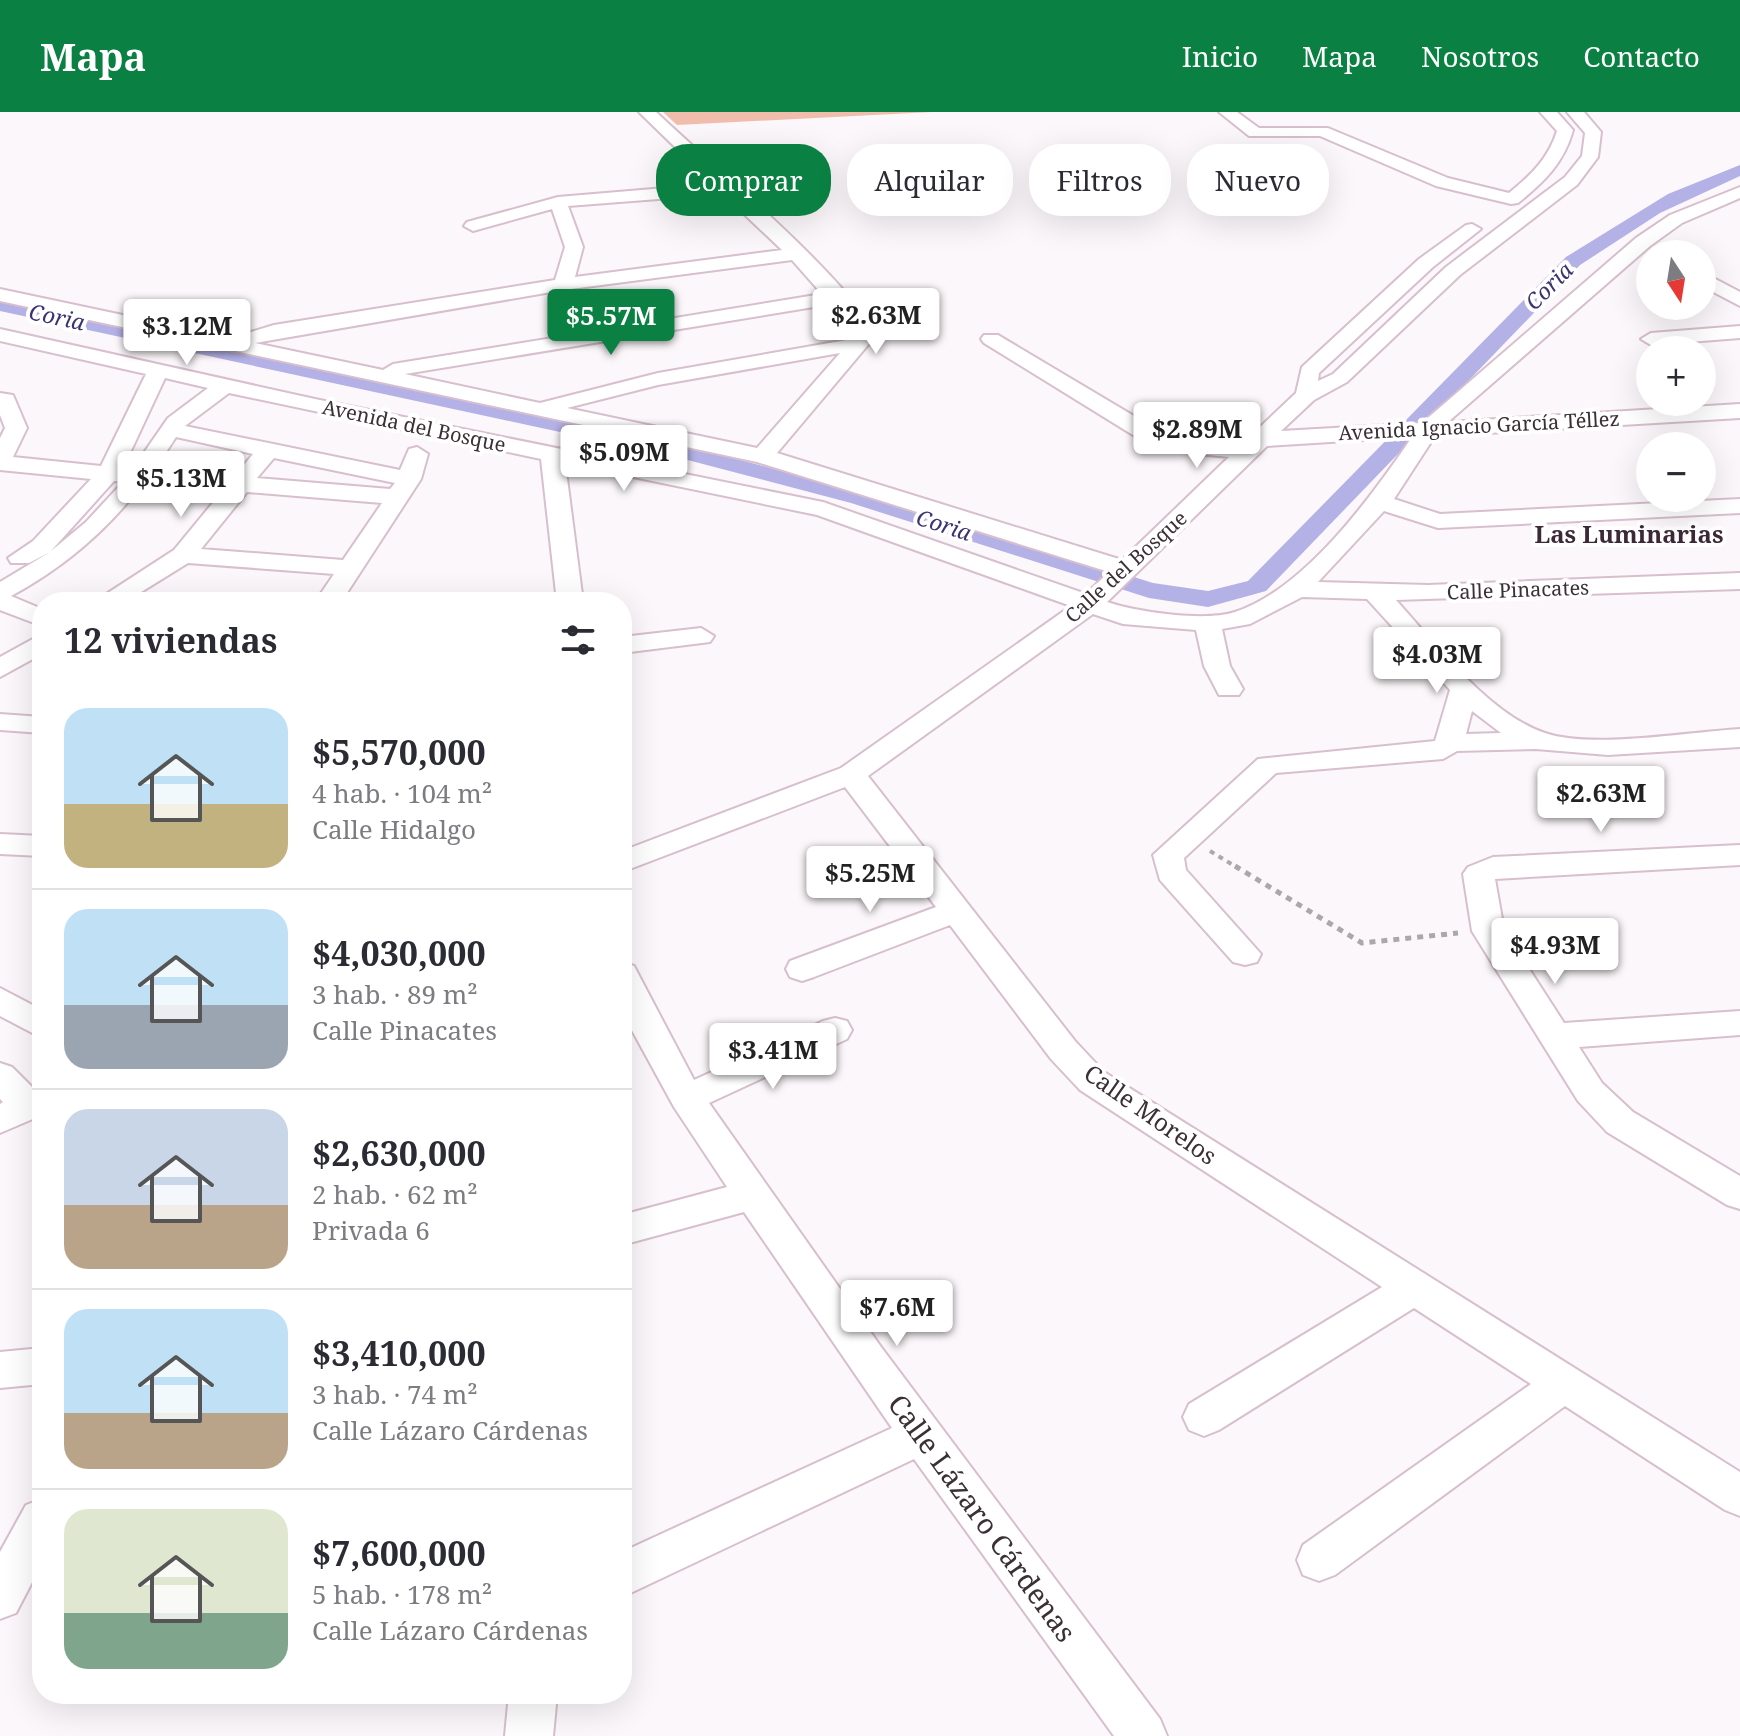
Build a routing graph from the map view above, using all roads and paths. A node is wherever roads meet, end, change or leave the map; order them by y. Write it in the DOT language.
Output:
graph roads {
  1 [pos="647,112"];
  2 [pos="1227,112"];
  3 [pos="1298,112"];
  4 [pos="1548,112"];
  5 [pos="1575,112"];
  6 [pos="1322,131"];
  7 [pos="682,144"];
  8 [pos="1740,192"];
  9 [pos="656,194"];
  10 [pos="1511,199"];
  11 [pos="558,202"];
  12 [pos="1711,203"];
  13 [pos="1730,214"];
  14 [pos="758,216"];
  15 [pos="473,226"];
  16 [pos="1646,240"];
  17 [pos="1636,248"];
  18 [pos="797,254"];
  19 [pos="563,284"];
  20 [pos="1716,286"];
  21 [pos="0,295"];
  22 [pos="834,298"];
  23 [pos="1740,300"];
  24 [pos="1740,332"];
  25 [pos="0,335"];
  26 [pos="1689,336"];
  27 [pos="991,339"];
  28 [pos="231,343"];
  29 [pos="856,344"];
  30 [pos="379,374"];
  31 [pos="155,376"];
  32 [pos="658,379"];
  33 [pos="219,391"];
  34 [pos="1306,395"];
  35 [pos="1740,398"];
  36 [pos="0,399"];
  37 [pos="1716,399"];
  38 [pos="1636,405"];
  39 [pos="542,408"];
  40 [pos="1740,411"];
  41 [pos="1425,423"];
  42 [pos="172,430"];
  43 [pos="644,432"];
  44 [pos="1263,439"];
  45 [pos="268,450"];
  46 [pos="417,454"];
  47 [pos="552,454"];
  48 [pos="762,456"];
  49 [pos="0,462"];
  50 [pos="109,473"];
  51 [pos="140,477"];
  52 [pos="240,484"];
  53 [pos="403,488"];
  54 [pos="1380,502"];
  55 [pos="1740,506"];
  56 [pos="183,555"];
  57 [pos="350,568"];
  58 [pos="0,570"];
  59 [pos="1740,581"];
  60 [pos="1109,585"];
  61 [pos="1297,589"];
  62 [pos="0,592"];
  63 [pos="123,592"];
  64 [pos="334,592"];
  65 [pos="569,592"];
  66 [pos="1376,593"];
  67 [pos="0,601"];
  68 [pos="32,614"];
  69 [pos="1208,623"];
  70 [pos="701,636"];
  71 [pos="632,644"];
  72 [pos="32,648"];
  73 [pos="0,669"];
  74 [pos="1464,687"];
  75 [pos="1229,689"];
  76 [pos="0,722"];
  77 [pos="32,724"];
  78 [pos="1740,738"];
  79 [pos="1538,741"];
  80 [pos="1449,743"];
  81 [pos="851,774"];
  82 [pos="1185,836"];
  83 [pos="0,844"];
  84 [pos="32,846"];
  85 [pos="1740,855"];
  86 [pos="632,858"];
  87 [pos="957,911"];
  88 [pos="1488,931"];
  89 [pos="1245,954"];
  90 [pos="802,969"];
  91 [pos="632,999"];
  92 [pos="0,1000"];
  93 [pos="32,1020"];
  94 [pos="1740,1023"];
  95 [pos="835,1030"];
  96 [pos="1552,1036"];
  97 [pos="0,1076"];
  98 [pos="687,1098"];
  99 [pos="23,1108"];
  100 [pos="1738,1192"];
  101 [pos="753,1195"];
  102 [pos="632,1227"];
  103 [pos="1414,1288"];
  104 [pos="32,1367"];
  105 [pos="0,1370"];
  106 [pos="1564,1384"];
  107 [pos="1204,1417"];
  108 [pos="920,1436"];
  109 [pos="1740,1496"];
  110 [pos="32,1538"];
  111 [pos="1319,1560"];
  112 [pos="632,1570"];
  113 [pos="0,1597"];
  114 [pos="532,1704"];
  115 [pos="529,1736"];
  116 [pos="1143,1736"];
  1 -- 7 [label="street"];
  2 -- 6 [label="street"];
  3 -- 6 [label="street"];
  4 -- 10 [label="street, Calle del Bosque"];
  5 -- 34 [label="street, Calle del Bosque"];
  6 -- 10 [label="street"];
  8 -- 12 [label="street"];
  9 -- 11 [label="street"];
  10 -- 34 [label="street, Calle del Bosque"];
  11 -- 15 [label="street"];
  11 -- 19 [label="street"];
  12 -- 13 [label="street"];
  12 -- 16 [label="street"];
  14 -- 18 [label="street"];
  17 -- 41 [label="street"];
  18 -- 19 [label="street"];
  18 -- 22 [label="street"];
  19 -- 28 [label="street"];
  20 -- 23 [label="street"];
  21 -- 28 [label="street"];
  22 -- 29 [label="street"];
  22 -- 30 [label="street"];
  24 -- 26 [label="street"];
  25 -- 31 [label="street, Avenida del Bosque"];
  27 -- 44 [label="street, Avenida Ignacio García Téllez"];
  28 -- 30 [label="street"];
  29 -- 32 [label="street"];
  29 -- 48 [label="street"];
  30 -- 39 [label="street"];
  31 -- 33 [label="street, Avenida del Bosque"];
  31 -- 50 [label="street"];
  32 -- 39 [label="street"];
  32 -- 43 [label="street"];
  33 -- 42 [label="street"];
  33 -- 47 [label="street, Avenida del Bosque"];
  34 -- 44 [label="street, Calle del Bosque"];
  35 -- 37 [label="street"];
  36 -- 49 [label="street"];
  38 -- 41 [label="street, Avenida Ignacio García Téllez"];
  39 -- 43 [label="street"];
  40 -- 41 [label="street, Avenida Ignacio García Téllez"];
  41 -- 44 [label="street, Avenida Ignacio García Téllez"];
  41 -- 54 [label="street"];
  42 -- 45 [label="street"];
  42 -- 51 [label="street"];
  43 -- 48 [label="street"];
  44 -- 60 [label="street, Calle del Bosque"];
  45 -- 52 [label="street"];
  45 -- 53 [label="street"];
  46 -- 53 [label="street"];
  47 -- 60 [label="street, Avenida del Bosque"];
  47 -- 65 [label="street"];
  48 -- 60 [label="street"];
  49 -- 50 [label="street"];
  50 -- 51 [label="street"];
  50 -- 58 [label="street"];
  51 -- 62 [label="street"];
  52 -- 53 [label="street"];
  52 -- 56 [label="street"];
  53 -- 57 [label="street"];
  54 -- 55 [label="street"];
  54 -- 61 [label="street"];
  56 -- 57 [label="street"];
  56 -- 63 [label="street"];
  57 -- 64 [label="street"];
  59 -- 66 [label="street, Calle Pinacates"];
  60 -- 69 [label="street, Avenida del Bosque"];
  60 -- 81 [label="street, Calle del Bosque"];
  61 -- 66 [label="street, Calle Pinacates"];
  61 -- 69 [label="street, Avenida del Bosque"];
  66 -- 74 [label="street"];
  67 -- 68 [label="street"];
  69 -- 75 [label="street"];
  70 -- 71 [label="street"];
  72 -- 73 [label="street"];
  74 -- 79 [label="street"];
  74 -- 80 [label="street"];
  76 -- 77 [label="street"];
  78 -- 79 [label="street"];
  79 -- 80 [label="street"];
  80 -- 82 [label="street"];
  81 -- 86 [label="street"];
  81 -- 87 [label="street, Calle Morelos"];
  82 -- 88 [label="path"];
  82 -- 89 [label="street"];
  83 -- 84 [label="street"];
  85 -- 88 [label="street"];
  87 -- 90 [label="street"];
  87 -- 103 [label="street, Calle Morelos"];
  88 -- 96 [label="street"];
  91 -- 98 [label="street, Calle Lázaro Cárdenas"];
  92 -- 93 [label="street"];
  94 -- 96 [label="street"];
  95 -- 98 [label="street"];
  96 -- 100 [label="street"];
  97 -- 99 [label="street"];
  98 -- 101 [label="street, Calle Lázaro Cárdenas"];
  101 -- 102 [label="street"];
  101 -- 108 [label="street, Calle Lázaro Cárdenas"];
  103 -- 106 [label="street, Calle Morelos"];
  103 -- 107 [label="street"];
  104 -- 105 [label="street"];
  106 -- 109 [label="street, Calle Morelos"];
  106 -- 111 [label="street"];
  108 -- 112 [label="street"];
  108 -- 116 [label="street, Calle Lázaro Cárdenas"];
  110 -- 113 [label="street"];
  114 -- 115 [label="street"];
}
